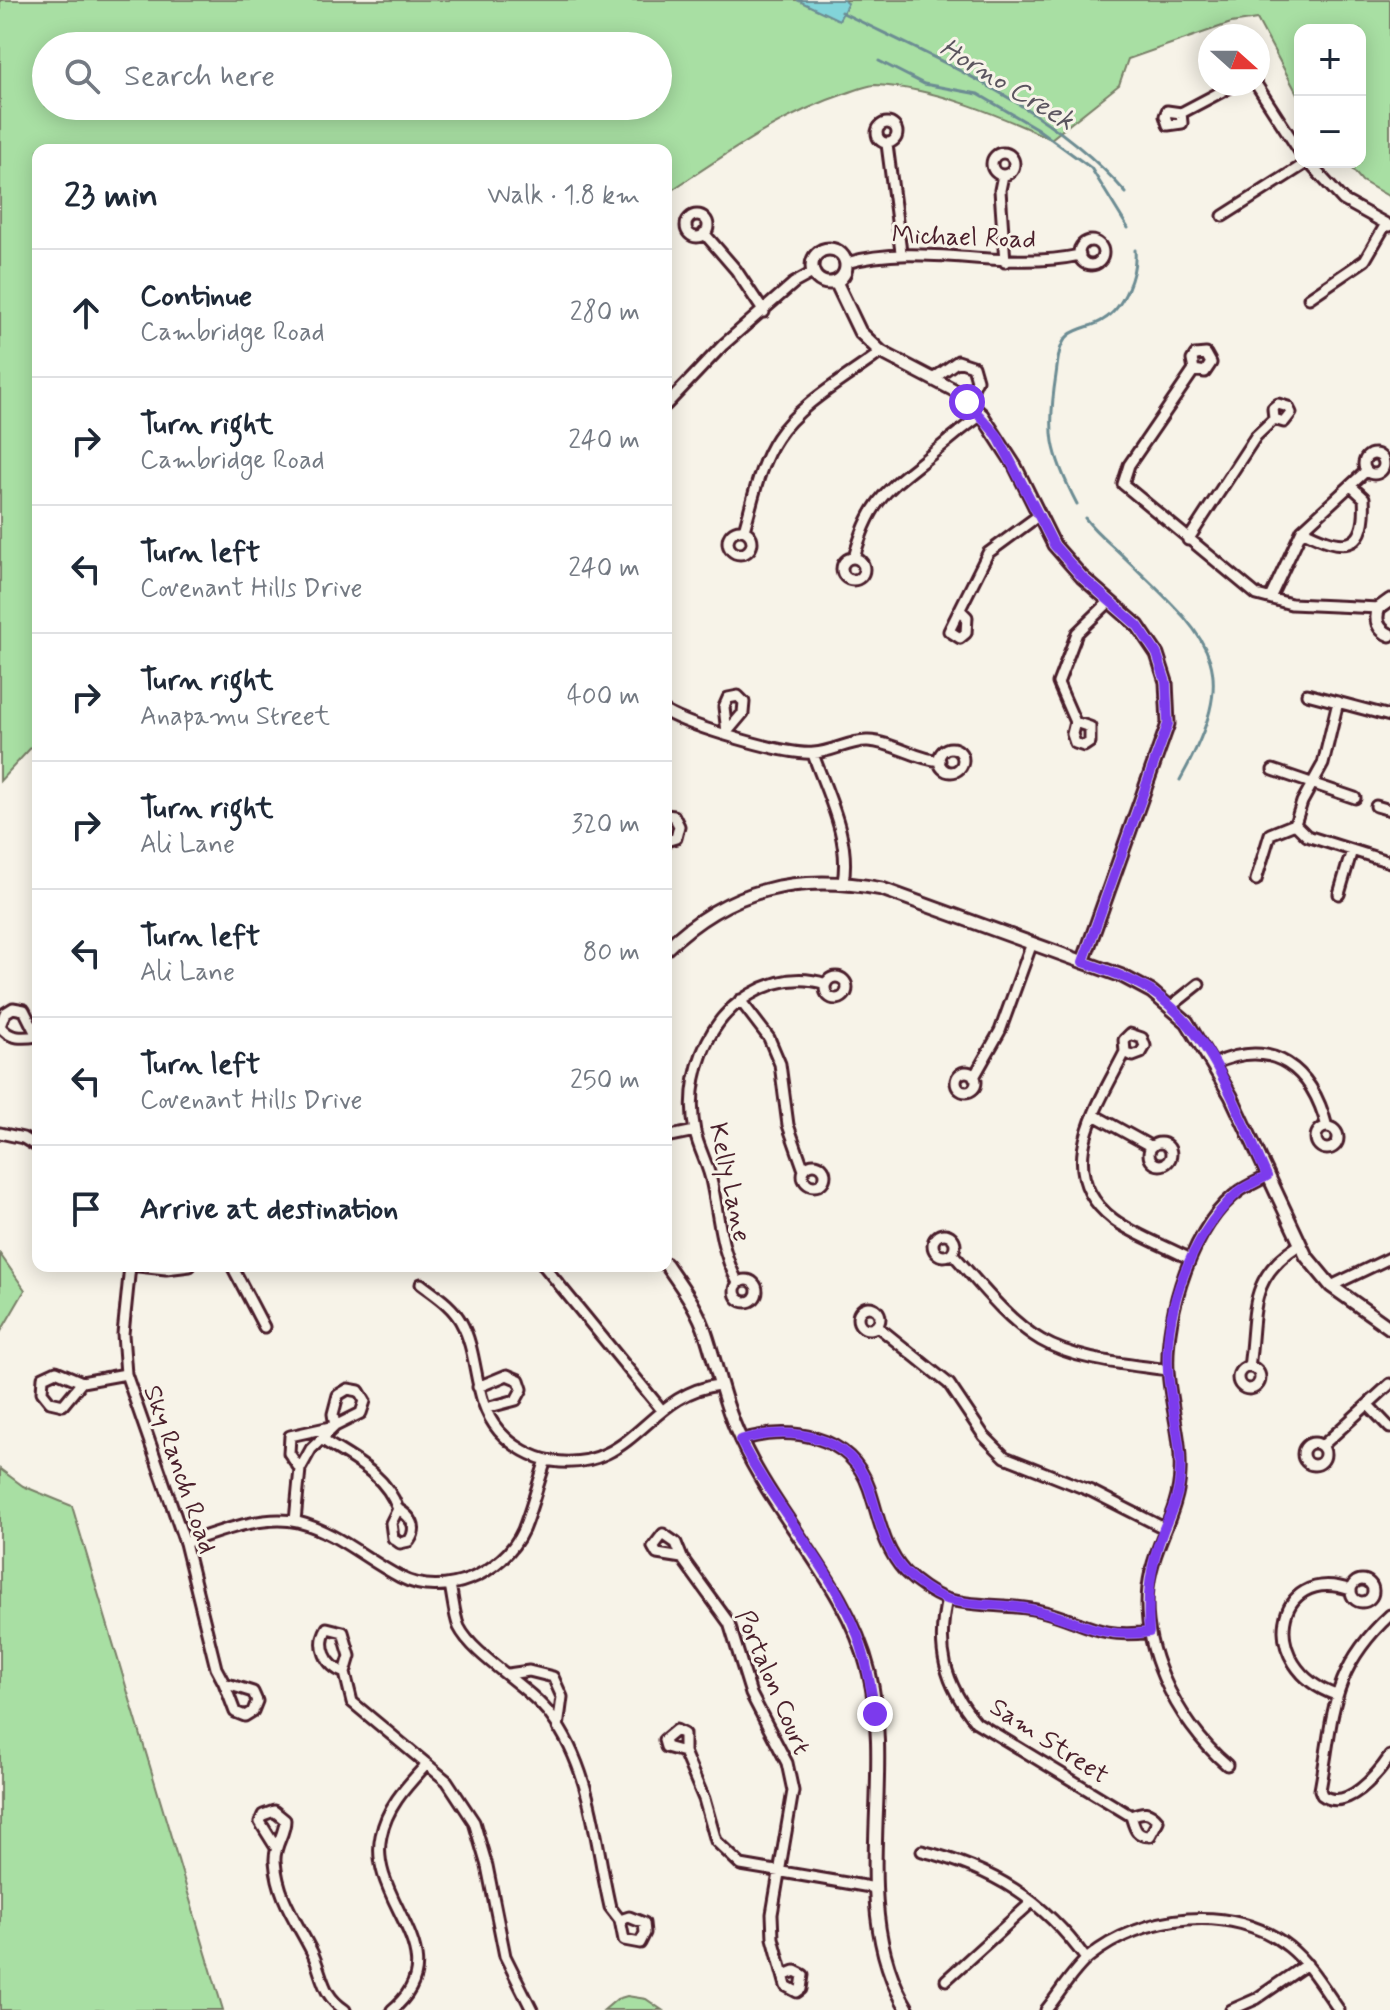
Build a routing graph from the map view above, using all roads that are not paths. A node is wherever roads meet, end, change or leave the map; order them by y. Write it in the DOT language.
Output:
graph roads {
  1 [pos="1213,96"];
  2 [pos="1264,96"];
  3 [pos="1181,113"];
  4 [pos="1294,143"];
  5 [pos="887,144"];
  6 [pos="1299,168"];
  7 [pos="1314,168"];
  8 [pos="1003,175"];
  9 [pos="1223,216"];
  10 [pos="1388,225"];
  11 [pos="704,233"];
  12 [pos="901,252"];
  13 [pos="1080,255"];
  14 [pos="1005,262"];
  15 [pos="846,263"];
  16 [pos="814,272"];
  17 [pos="836,282"];
  18 [pos="1309,298"];
  19 [pos="764,312"];
  20 [pos="881,352"];
  21 [pos="1194,370"];
  22 [pos="933,379"];
  23 [pos="672,399"];
  24 [pos="967,402"];
  25 [pos="982,415"];
  26 [pos="1274,419"];
  27 [pos="1366,471"];
  28 [pos="1351,486"];
  29 [pos="1038,516"];
  30 [pos="744,530"];
  31 [pos="1302,530"];
  32 [pos="1188,540"];
  33 [pos="854,558"];
  34 [pos="1270,598"];
  35 [pos="1390,600"];
  36 [pos="1109,602"];
  37 [pos="961,611"];
  38 [pos="1378,614"];
  39 [pos="1390,635"];
  40 [pos="1307,694"];
  41 [pos="1338,702"];
  42 [pos="672,714"];
  43 [pos="1390,716"];
  44 [pos="1075,722"];
  45 [pos="813,754"];
  46 [pos="940,761"];
  47 [pos="1273,770"];
  48 [pos="1313,784"];
  49 [pos="1355,798"];
  50 [pos="1376,806"];
  51 [pos="1390,810"];
  52 [pos="672,816"];
  53 [pos="1295,824"];
  54 [pos="672,839"];
  55 [pos="1352,850"];
  56 [pos="1390,862"];
  57 [pos="1256,880"];
  58 [pos="843,882"];
  59 [pos="1339,894"];
  60 [pos="672,943"];
  61 [pos="1032,943"];
  62 [pos="1083,962"];
  63 [pos="826,984"];
  64 [pos="1199,984"];
  65 [pos="740,1000"];
  66 [pos="1170,1007"];
  67 [pos="1125,1052"];
  68 [pos="1214,1064"];
  69 [pos="974,1077"];
  70 [pos="1094,1115"];
  71 [pos="1327,1127"];
  72 [pos="695,1131"];
  73 [pos="0,1133"];
  74 [pos="672,1136"];
  75 [pos="32,1143"];
  76 [pos="1152,1147"];
  77 [pos="804,1170"];
  78 [pos="1267,1176"];
  79 [pos="1299,1245"];
  80 [pos="952,1253"];
  81 [pos="1390,1258"];
  82 [pos="1190,1259"];
  83 [pos="129,1272"];
  84 [pos="235,1272"];
  85 [pos="549,1272"];
  86 [pos="671,1272"];
  87 [pos="738,1283"];
  88 [pos="421,1284"];
  89 [pos="1331,1286"];
  90 [pos="877,1326"];
  91 [pos="264,1327"];
  92 [pos="1390,1328"];
  93 [pos="1249,1367"];
  94 [pos="1168,1370"];
  95 [pos="126,1374"];
  96 [pos="82,1382"];
  97 [pos="1390,1384"];
  98 [pos="719,1385"];
  99 [pos="478,1387"];
  100 [pos="1369,1406"];
  101 [pos="486,1408"];
  102 [pos="661,1409"];
  103 [pos="1390,1428"];
  104 [pos="740,1440"];
  105 [pos="324,1441"];
  106 [pos="1322,1446"];
  107 [pos="546,1460"];
  108 [pos="300,1469"];
  109 [pos="398,1509"];
  110 [pos="295,1521"];
  111 [pos="1164,1528"];
  112 [pos="185,1543"];
  113 [pos="682,1558"];
  114 [pos="450,1585"];
  115 [pos="1351,1590"];
  116 [pos="947,1599"];
  117 [pos="1390,1615"];
  118 [pos="1149,1632"];
  119 [pos="345,1673"];
  120 [pos="508,1674"];
  121 [pos="224,1683"];
  122 [pos="1336,1695"];
  123 [pos="558,1728"];
  124 [pos="684,1752"];
  125 [pos="1390,1756"];
  126 [pos="427,1764"];
  127 [pos="1227,1765"];
  128 [pos="1131,1816"];
  129 [pos="275,1846"];
  130 [pos="922,1851"];
  131 [pos="779,1873"];
  132 [pos="876,1888"];
  133 [pos="1032,1902"];
  134 [pos="620,1920"];
  135 [pos="1086,1959"];
  136 [pos="1307,1964"];
  137 [pos="785,1975"];
  138 [pos="946,1980"];
  139 [pos="345,2010"];
  140 [pos="392,2010"];
  141 [pos="532,2010"];
  142 [pos="908,2010"];
  143 [pos="1046,2010"];
  144 [pos="1231,2010"];
  145 [pos="1339,2010"];
  1 -- 3 [label="street"];
  2 -- 4 [label="street"];
  5 -- 12 [label="street"];
  6 -- 9 [label="street"];
  7 -- 10 [label="street"];
  8 -- 14 [label="street"];
  10 -- 18 [label="street"];
  11 -- 19 [label="street"];
  12 -- 14 [label="street, Michael Road"];
  12 -- 15 [label="street, Michael Road"];
  13 -- 14 [label="street, Michael Road"];
  15 -- 16 [label="street"];
  15 -- 17 [label="street"];
  16 -- 17 [label="street"];
  16 -- 19 [label="street"];
  17 -- 20 [label="street"];
  19 -- 23 [label="street"];
  20 -- 22 [label="street"];
  20 -- 30 [label="street"];
  21 -- 32 [label="street"];
  22 -- 24 [label="street"];
  22 -- 24 [label="street"];
  24 -- 25 [label="street"];
  25 -- 29 [label="street"];
  25 -- 33 [label="street"];
  26 -- 32 [label="street"];
  27 -- 28 [label="street"];
  28 -- 31 [label="street"];
  28 -- 31 [label="street"];
  29 -- 36 [label="street"];
  29 -- 37 [label="street"];
  31 -- 34 [label="street"];
  32 -- 34 [label="street"];
  34 -- 38 [label="street"];
  35 -- 38 [label="street"];
  36 -- 44 [label="street"];
  36 -- 62 [label="street"];
  38 -- 39 [label="street"];
  40 -- 41 [label="street"];
  41 -- 43 [label="street"];
  41 -- 48 [label="street"];
  42 -- 45 [label="street"];
  45 -- 46 [label="street"];
  45 -- 58 [label="street"];
  47 -- 48 [label="street"];
  48 -- 49 [label="street"];
  48 -- 53 [label="street"];
  50 -- 51 [label="street"];
  52 -- 54 [label="street"];
  53 -- 55 [label="street"];
  53 -- 57 [label="street"];
  55 -- 56 [label="street"];
  55 -- 59 [label="street"];
  58 -- 60 [label="street"];
  58 -- 61 [label="street"];
  61 -- 62 [label="street"];
  61 -- 69 [label="street"];
  62 -- 66 [label="street"];
  63 -- 65 [label="street, Kelly Lane"];
  64 -- 66 [label="street"];
  65 -- 72 [label="street, Kelly Lane"];
  65 -- 77 [label="street"];
  66 -- 68 [label="street"];
  67 -- 70 [label="street"];
  68 -- 71 [label="street"];
  68 -- 78 [label="street"];
  70 -- 76 [label="street"];
  70 -- 82 [label="street"];
  72 -- 74 [label="street"];
  72 -- 87 [label="street, Kelly Lane"];
  73 -- 75 [label="street"];
  78 -- 79 [label="street"];
  78 -- 82 [label="street"];
  79 -- 89 [label="street"];
  79 -- 93 [label="street"];
  80 -- 94 [label="street"];
  81 -- 89 [label="street"];
  82 -- 94 [label="street"];
  83 -- 95 [label="street, Sky Ranch Road"];
  84 -- 91 [label="street"];
  85 -- 102 [label="street"];
  86 -- 98 [label="street"];
  88 -- 99 [label="street"];
  89 -- 92 [label="street"];
  90 -- 111 [label="street"];
  94 -- 111 [label="street"];
  95 -- 96 [label="street"];
  95 -- 112 [label="street, Sky Ranch Road"];
  96 -- 96 [label="street"];
  97 -- 100 [label="street"];
  98 -- 102 [label="street"];
  98 -- 104 [label="street"];
  99 -- 101 [label="street"];
  99 -- 101 [label="street"];
  100 -- 103 [label="street"];
  100 -- 106 [label="street"];
  101 -- 107 [label="street"];
  102 -- 107 [label="street"];
  104 -- 116 [label="street"];
  104 -- 132 [label="street"];
  105 -- 108 [label="street"];
  105 -- 108 [label="street"];
  105 -- 109 [label="street"];
  107 -- 114 [label="street"];
  108 -- 110 [label="street"];
  110 -- 112 [label="street"];
  110 -- 114 [label="street"];
  111 -- 118 [label="street"];
  112 -- 121 [label="street, Sky Ranch Road"];
  113 -- 131 [label="street, Portalon Court"];
  114 -- 120 [label="street"];
  115 -- 122 [label="street"];
  116 -- 118 [label="street"];
  116 -- 128 [label="street, Sam Street"];
  117 -- 122 [label="street"];
  118 -- 127 [label="street"];
  119 -- 119 [label="street"];
  119 -- 126 [label="street"];
  120 -- 123 [label="street"];
  120 -- 123 [label="street"];
  122 -- 125 [label="street"];
  123 -- 134 [label="street"];
  124 -- 131 [label="street"];
  126 -- 140 [label="street"];
  126 -- 141 [label="street"];
  129 -- 139 [label="street"];
  130 -- 133 [label="street"];
  131 -- 132 [label="street"];
  131 -- 137 [label="street, Portalon Court"];
  132 -- 142 [label="street"];
  133 -- 135 [label="street"];
  133 -- 138 [label="street"];
  135 -- 136 [label="street"];
  135 -- 143 [label="street"];
  136 -- 144 [label="street"];
  136 -- 145 [label="street"];
}
